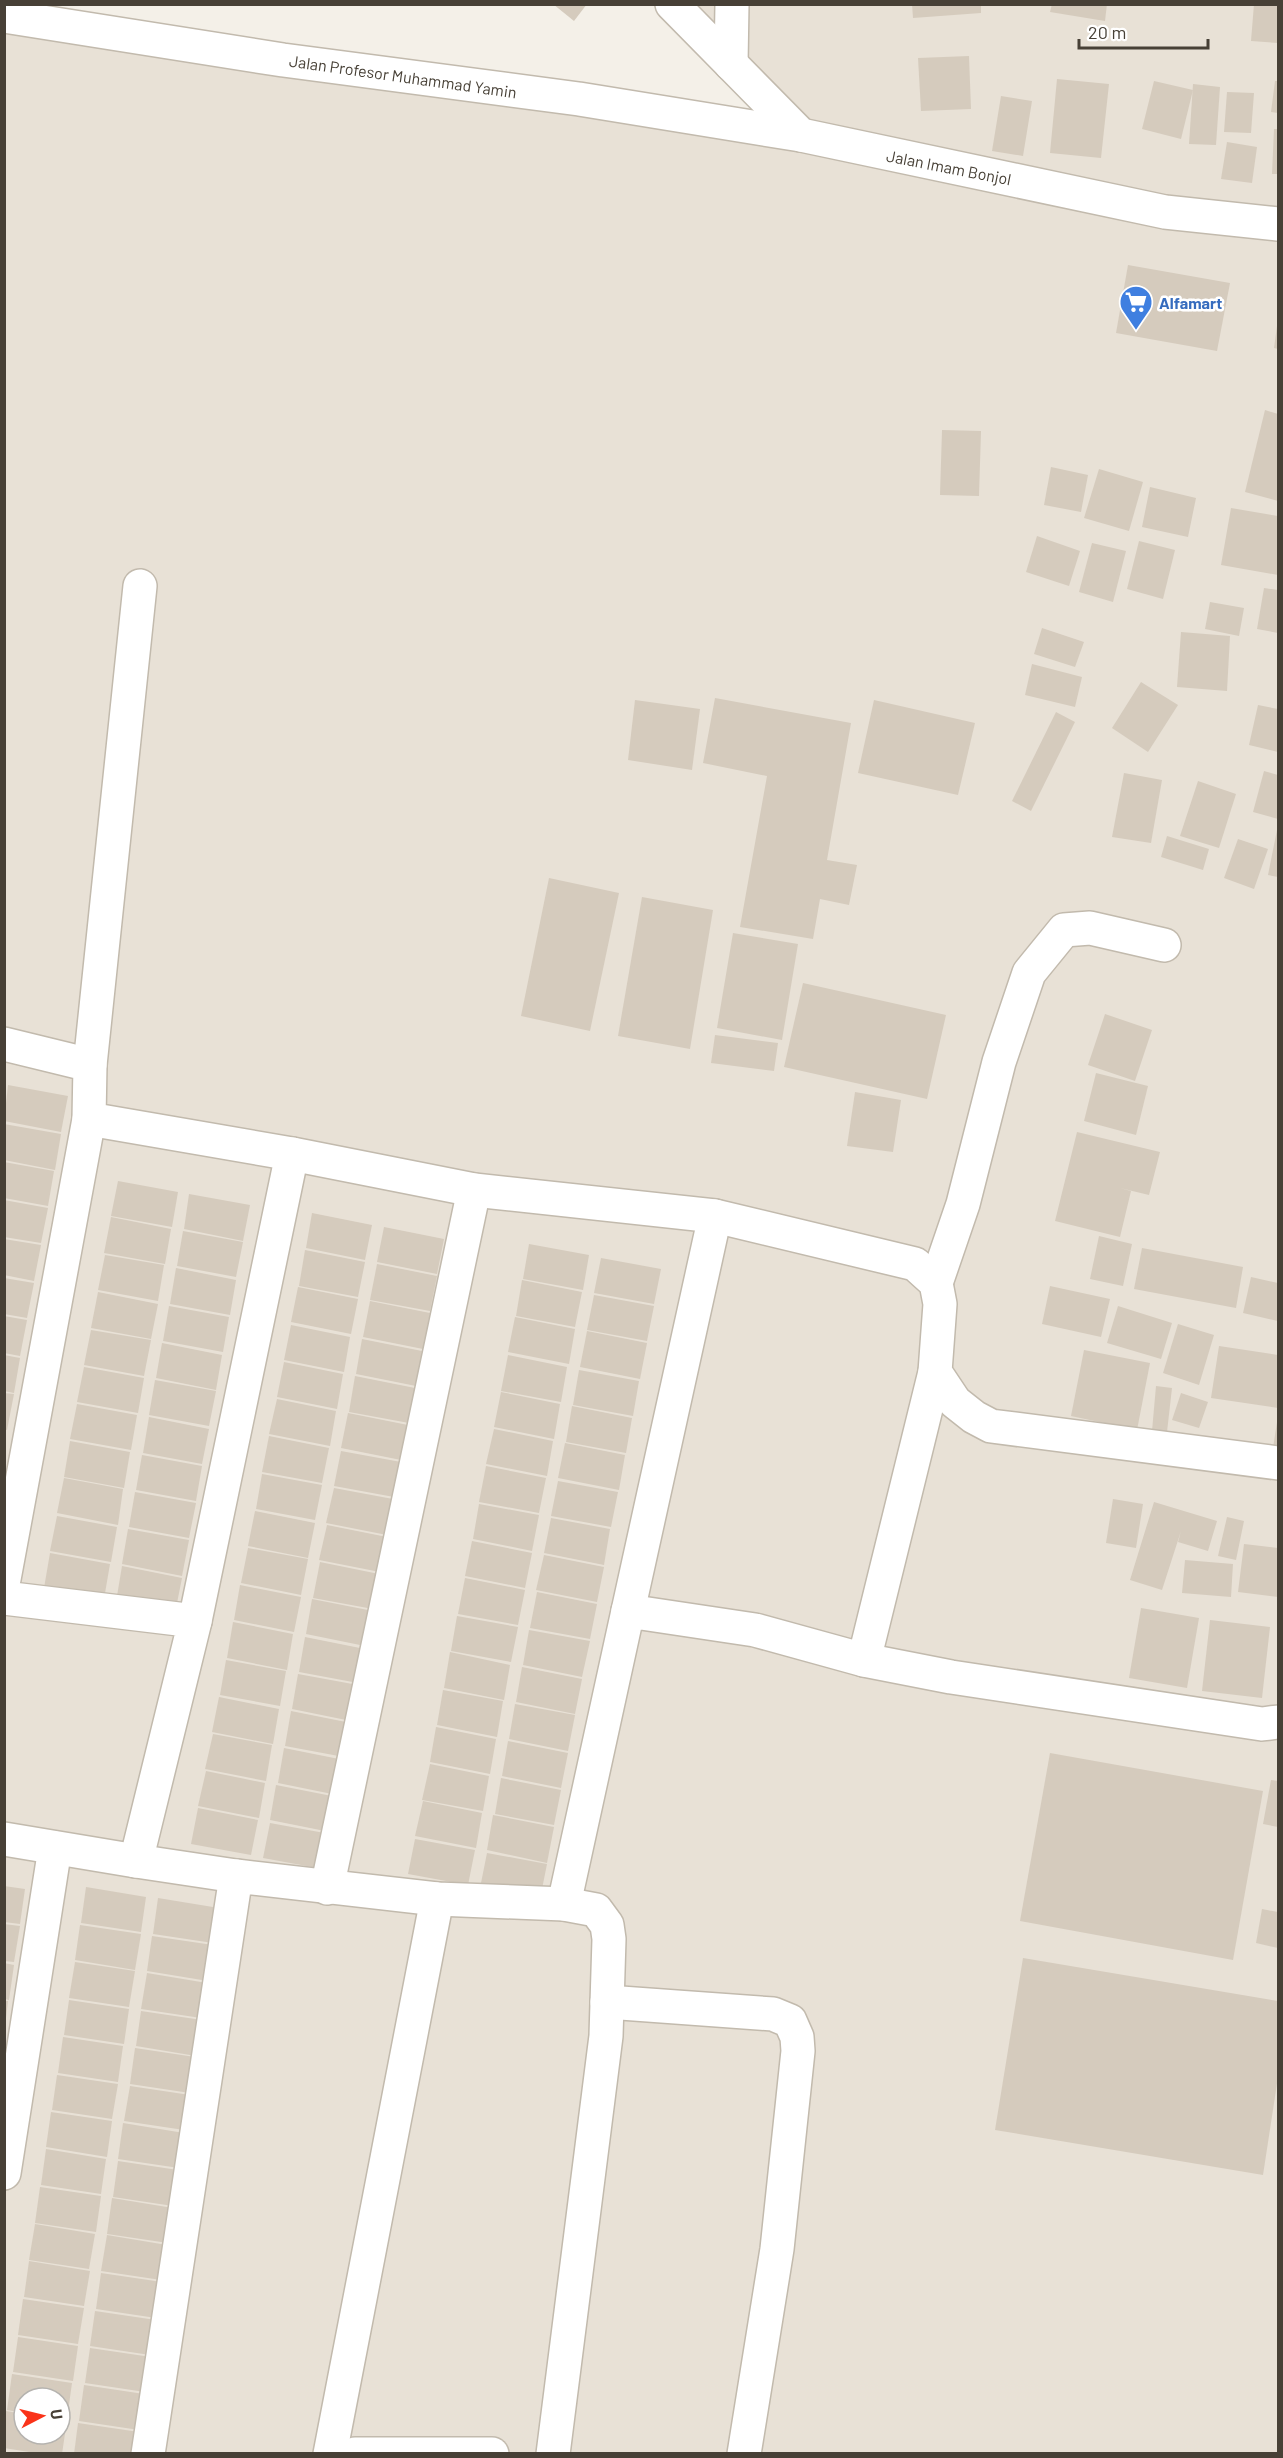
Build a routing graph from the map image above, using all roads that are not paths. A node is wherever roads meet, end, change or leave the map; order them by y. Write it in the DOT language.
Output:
graph roads {
  1 [pos="672,4"];
  2 [pos="732,4"];
  3 [pos="4,16"];
  4 [pos="731,64"];
  5 [pos="801,135"];
  6 [pos="1278,224"];
  7 [pos="140,586"];
  8 [pos="1164,945"];
  9 [pos="4,1044"];
  10 [pos="90,1065"];
  11 [pos="89,1119"];
  12 [pos="292,1154"];
  13 [pos="474,1190"];
  14 [pos="715,1216"];
  15 [pos="936,1283"];
  16 [pos="935,1372"];
  17 [pos="1278,1463"];
  18 [pos="4,1579"];
  19 [pos="4,1598"];
  20 [pos="628,1611"];
  21 [pos="195,1621"];
  22 [pos="864,1660"];
  23 [pos="1278,1722"];
  24 [pos="4,1839"];
  25 [pos="55,1848"];
  26 [pos="136,1861"];
  27 [pos="236,1876"];
  28 [pos="327,1888"];
  29 [pos="437,1899"];
  30 [pos="564,1904"];
  31 [pos="607,2002"];
  32 [pos="4,2173"];
  33 [pos="148,2454"];
  34 [pos="330,2454"];
  35 [pos="355,2454"];
  36 [pos="492,2454"];
  37 [pos="553,2454"];
  38 [pos="744,2454"];
  1 -- 4 [label="street"];
  2 -- 4 [label="street"];
  3 -- 5 [label="street, Jalan Profesor Muhammad Yamin"];
  4 -- 5 [label="street"];
  5 -- 6 [label="street, Jalan Imam Bonjol"];
  7 -- 10 [label="street"];
  8 -- 15 [label="street"];
  9 -- 10 [label="street"];
  10 -- 11 [label="street"];
  11 -- 12 [label="street"];
  11 -- 18 [label="street"];
  12 -- 13 [label="street"];
  12 -- 21 [label="street"];
  13 -- 14 [label="street"];
  13 -- 28 [label="street"];
  14 -- 15 [label="street"];
  14 -- 20 [label="street"];
  15 -- 16 [label="street"];
  16 -- 17 [label="street"];
  16 -- 22 [label="street"];
  19 -- 21 [label="street"];
  20 -- 22 [label="street"];
  20 -- 30 [label="street"];
  21 -- 26 [label="street"];
  22 -- 23 [label="street"];
  24 -- 25 [label="street"];
  25 -- 26 [label="street"];
  25 -- 32 [label="street"];
  26 -- 27 [label="street"];
  27 -- 28 [label="street"];
  27 -- 33 [label="street"];
  28 -- 29 [label="street"];
  29 -- 30 [label="street"];
  29 -- 34 [label="street"];
  30 -- 31 [label="street"];
  31 -- 37 [label="street"];
  31 -- 38 [label="street"];
  35 -- 36 [label="street"];
}
